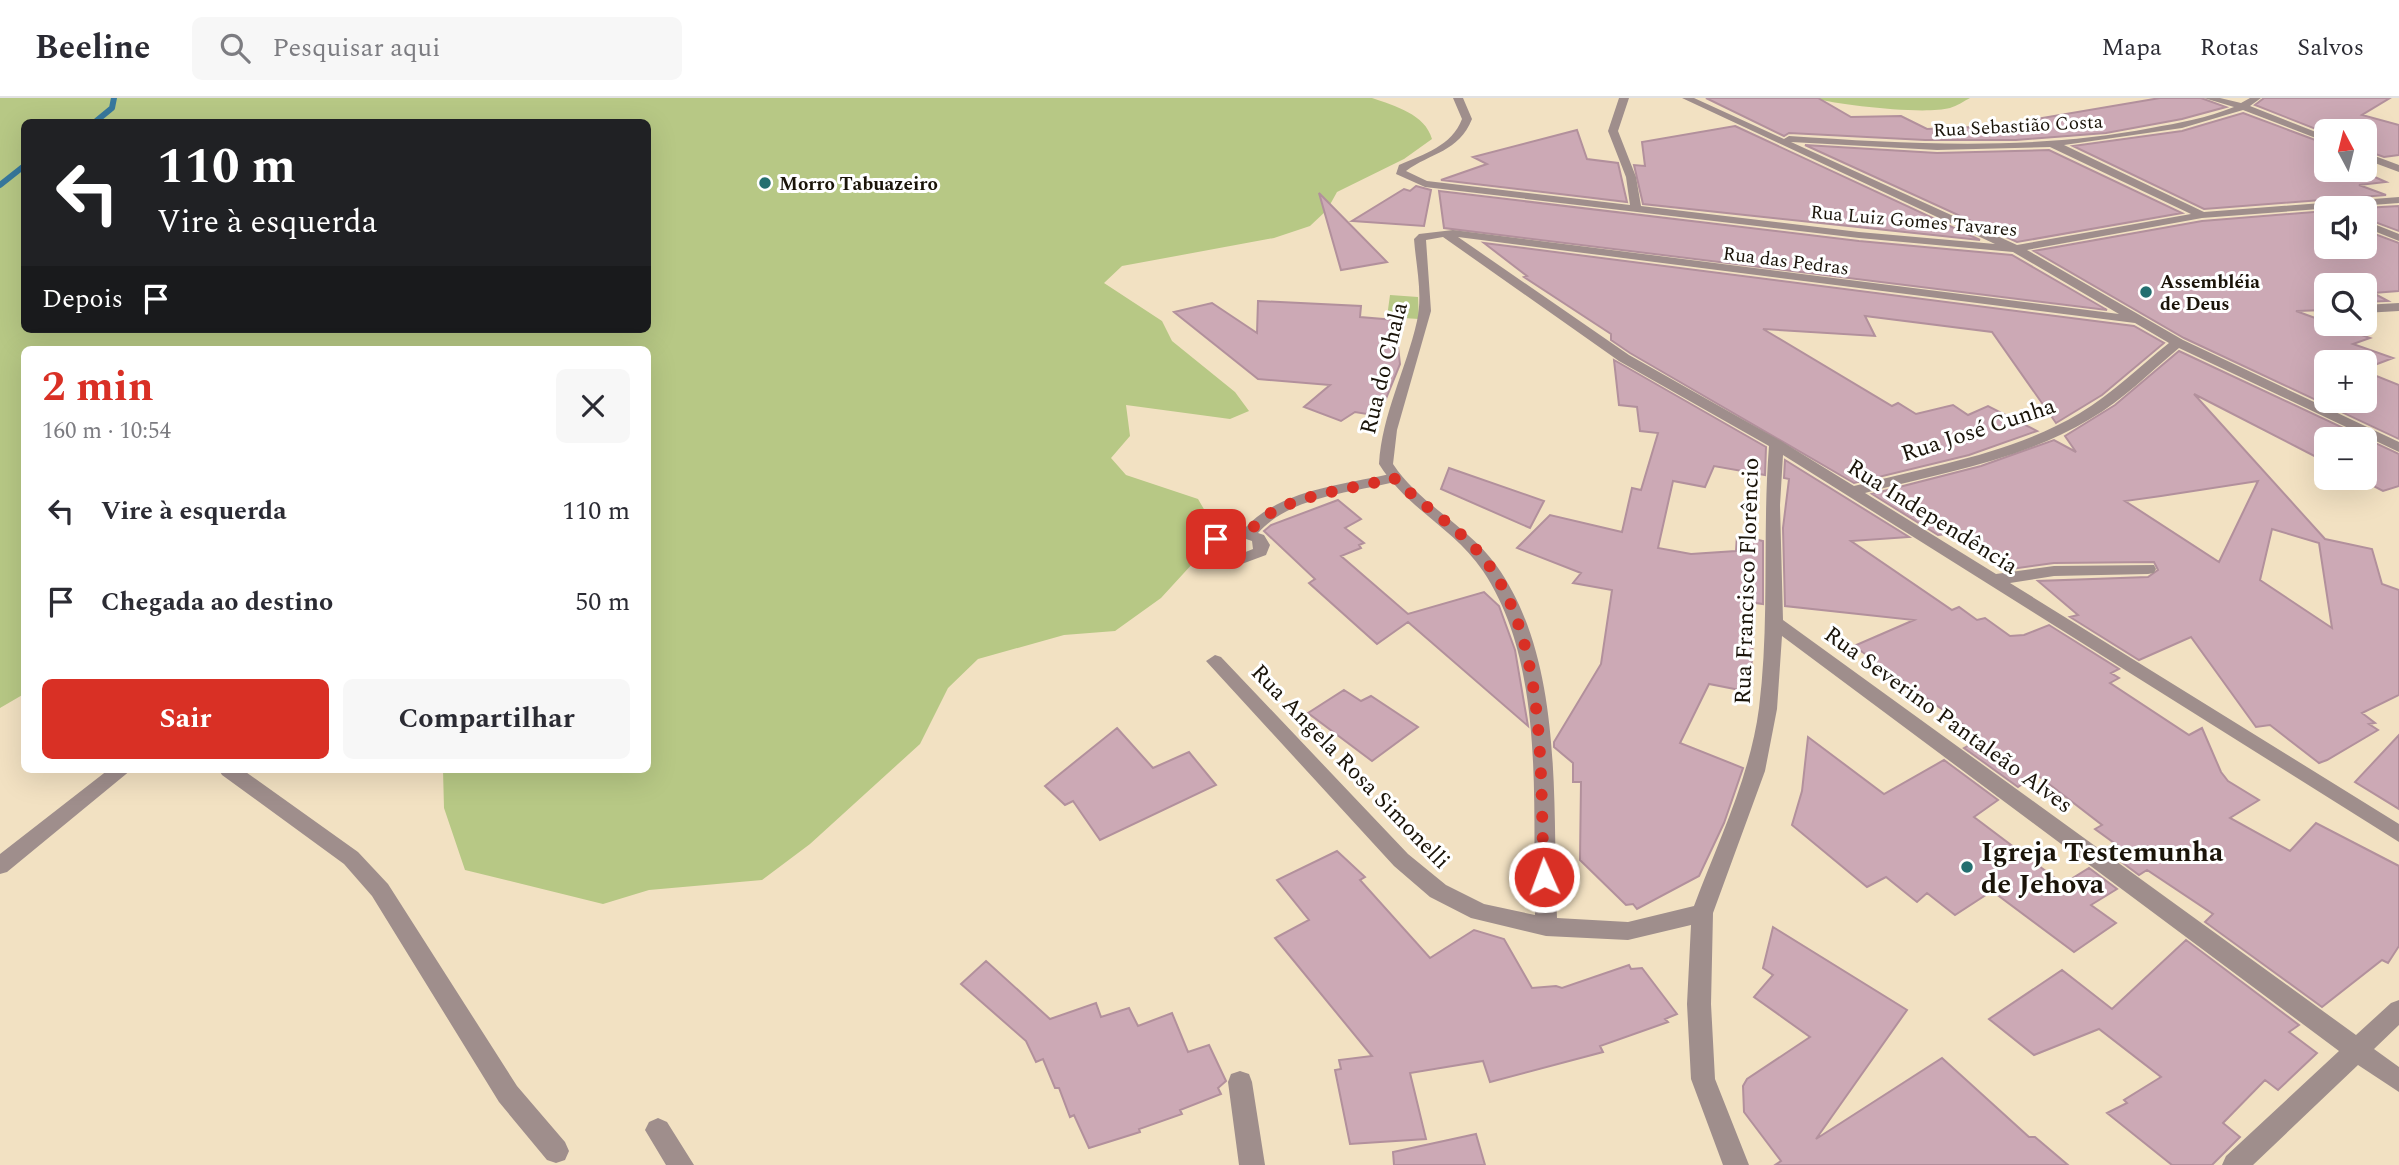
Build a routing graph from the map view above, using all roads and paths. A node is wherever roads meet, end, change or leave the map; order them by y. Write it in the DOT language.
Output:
graph roads {
  1 [pos="1458,98"];
  2 [pos="1624,98"];
  3 [pos="1687,98"];
  4 [pos="2209,98"];
  5 [pos="2256,98"];
  6 [pos="2244,107"];
  7 [pos="2314,134"];
  8 [pos="1775,138"];
  9 [pos="2053,145"];
  10 [pos="2377,160"];
  11 [pos="2399,169"];
  12 [pos="2399,200"];
  13 [pos="2377,202"];
  14 [pos="2314,208"];
  15 [pos="1636,210"];
  16 [pos="2202,215"];
  17 [pos="2377,229"];
  18 [pos="1437,233"];
  19 [pos="2399,238"];
  20 [pos="2016,249"];
  21 [pos="2399,307"];
  22 [pos="2377,308"];
  23 [pos="2138,320"];
  24 [pos="2178,343"];
  25 [pos="1776,444"];
  26 [pos="2399,448"];
  27 [pos="1394,478"];
  28 [pos="1851,492"];
  29 [pos="1249,533"];
  30 [pos="2148,569"];
  31 [pos="1992,580"];
  32 [pos="1774,622"];
  33 [pos="1215,662"];
  34 [pos="117,773"];
  35 [pos="233,773"];
  36 [pos="2399,834"];
  37 [pos="0,866"];
  38 [pos="1702,913"];
  39 [pos="1546,928"];
  40 [pos="2399,1010"];
  41 [pos="2355,1051"];
  42 [pos="2399,1081"];
  43 [pos="1240,1082"];
  44 [pos="658,1130"];
  45 [pos="556,1151"];
  46 [pos="681,1165"];
  47 [pos="1252,1165"];
  48 [pos="1736,1165"];
  49 [pos="2235,1165"];
  1 -- 15 [label="street, Rua Luiz Gomes Tavares"];
  2 -- 15 [label="street"];
  3 -- 8 [label="street"];
  4 -- 6 [label="street"];
  5 -- 6 [label="street, Rua Sebastião Costa"];
  6 -- 7 [label="street"];
  6 -- 9 [label="street, Rua Sebastião Costa"];
  8 -- 9 [label="street, Rua Sebastião Costa"];
  8 -- 20 [label="street"];
  9 -- 16 [label="street"];
  10 -- 11 [label="street"];
  12 -- 13 [label="street, Rua Luiz Gomes Tavares"];
  14 -- 16 [label="street, Rua Luiz Gomes Tavares"];
  15 -- 20 [label="street, Rua Luiz Gomes Tavares"];
  16 -- 20 [label="street, Rua Luiz Gomes Tavares"];
  17 -- 19 [label="street"];
  18 -- 23 [label="street, Rua das Pedras"];
  18 -- 25 [label="street, Rua Independência"];
  18 -- 27 [label="street, Rua do Chala"];
  20 -- 23 [label="street"];
  21 -- 22 [label="street"];
  23 -- 24 [label="street"];
  24 -- 26 [label="street"];
  24 -- 28 [label="street, Rua José Cunha"];
  25 -- 28 [label="street, Rua Independência"];
  25 -- 32 [label="street, Rua Francisco Florêncio"];
  27 -- 29 [label="street"];
  27 -- 39 [label="street"];
  28 -- 31 [label="street, Rua Independência"];
  30 -- 31 [label="street"];
  31 -- 36 [label="street, Rua Independência"];
  32 -- 38 [label="street, Rua Francisco Florêncio"];
  32 -- 41 [label="street, Rua Severino Pantaleão Alves"];
  33 -- 39 [label="street, Rua Angela Rosa Simonelli"];
  34 -- 37 [label="street"];
  35 -- 45 [label="street"];
  38 -- 39 [label="street, Rua Angela Rosa Simonelli"];
  38 -- 48 [label="street, Rua Francisco Florêncio"];
  40 -- 41 [label="street"];
  41 -- 42 [label="street, Rua Severino Pantaleão Alves"];
  41 -- 49 [label="street"];
  43 -- 47 [label="street"];
  44 -- 46 [label="street"];
}
